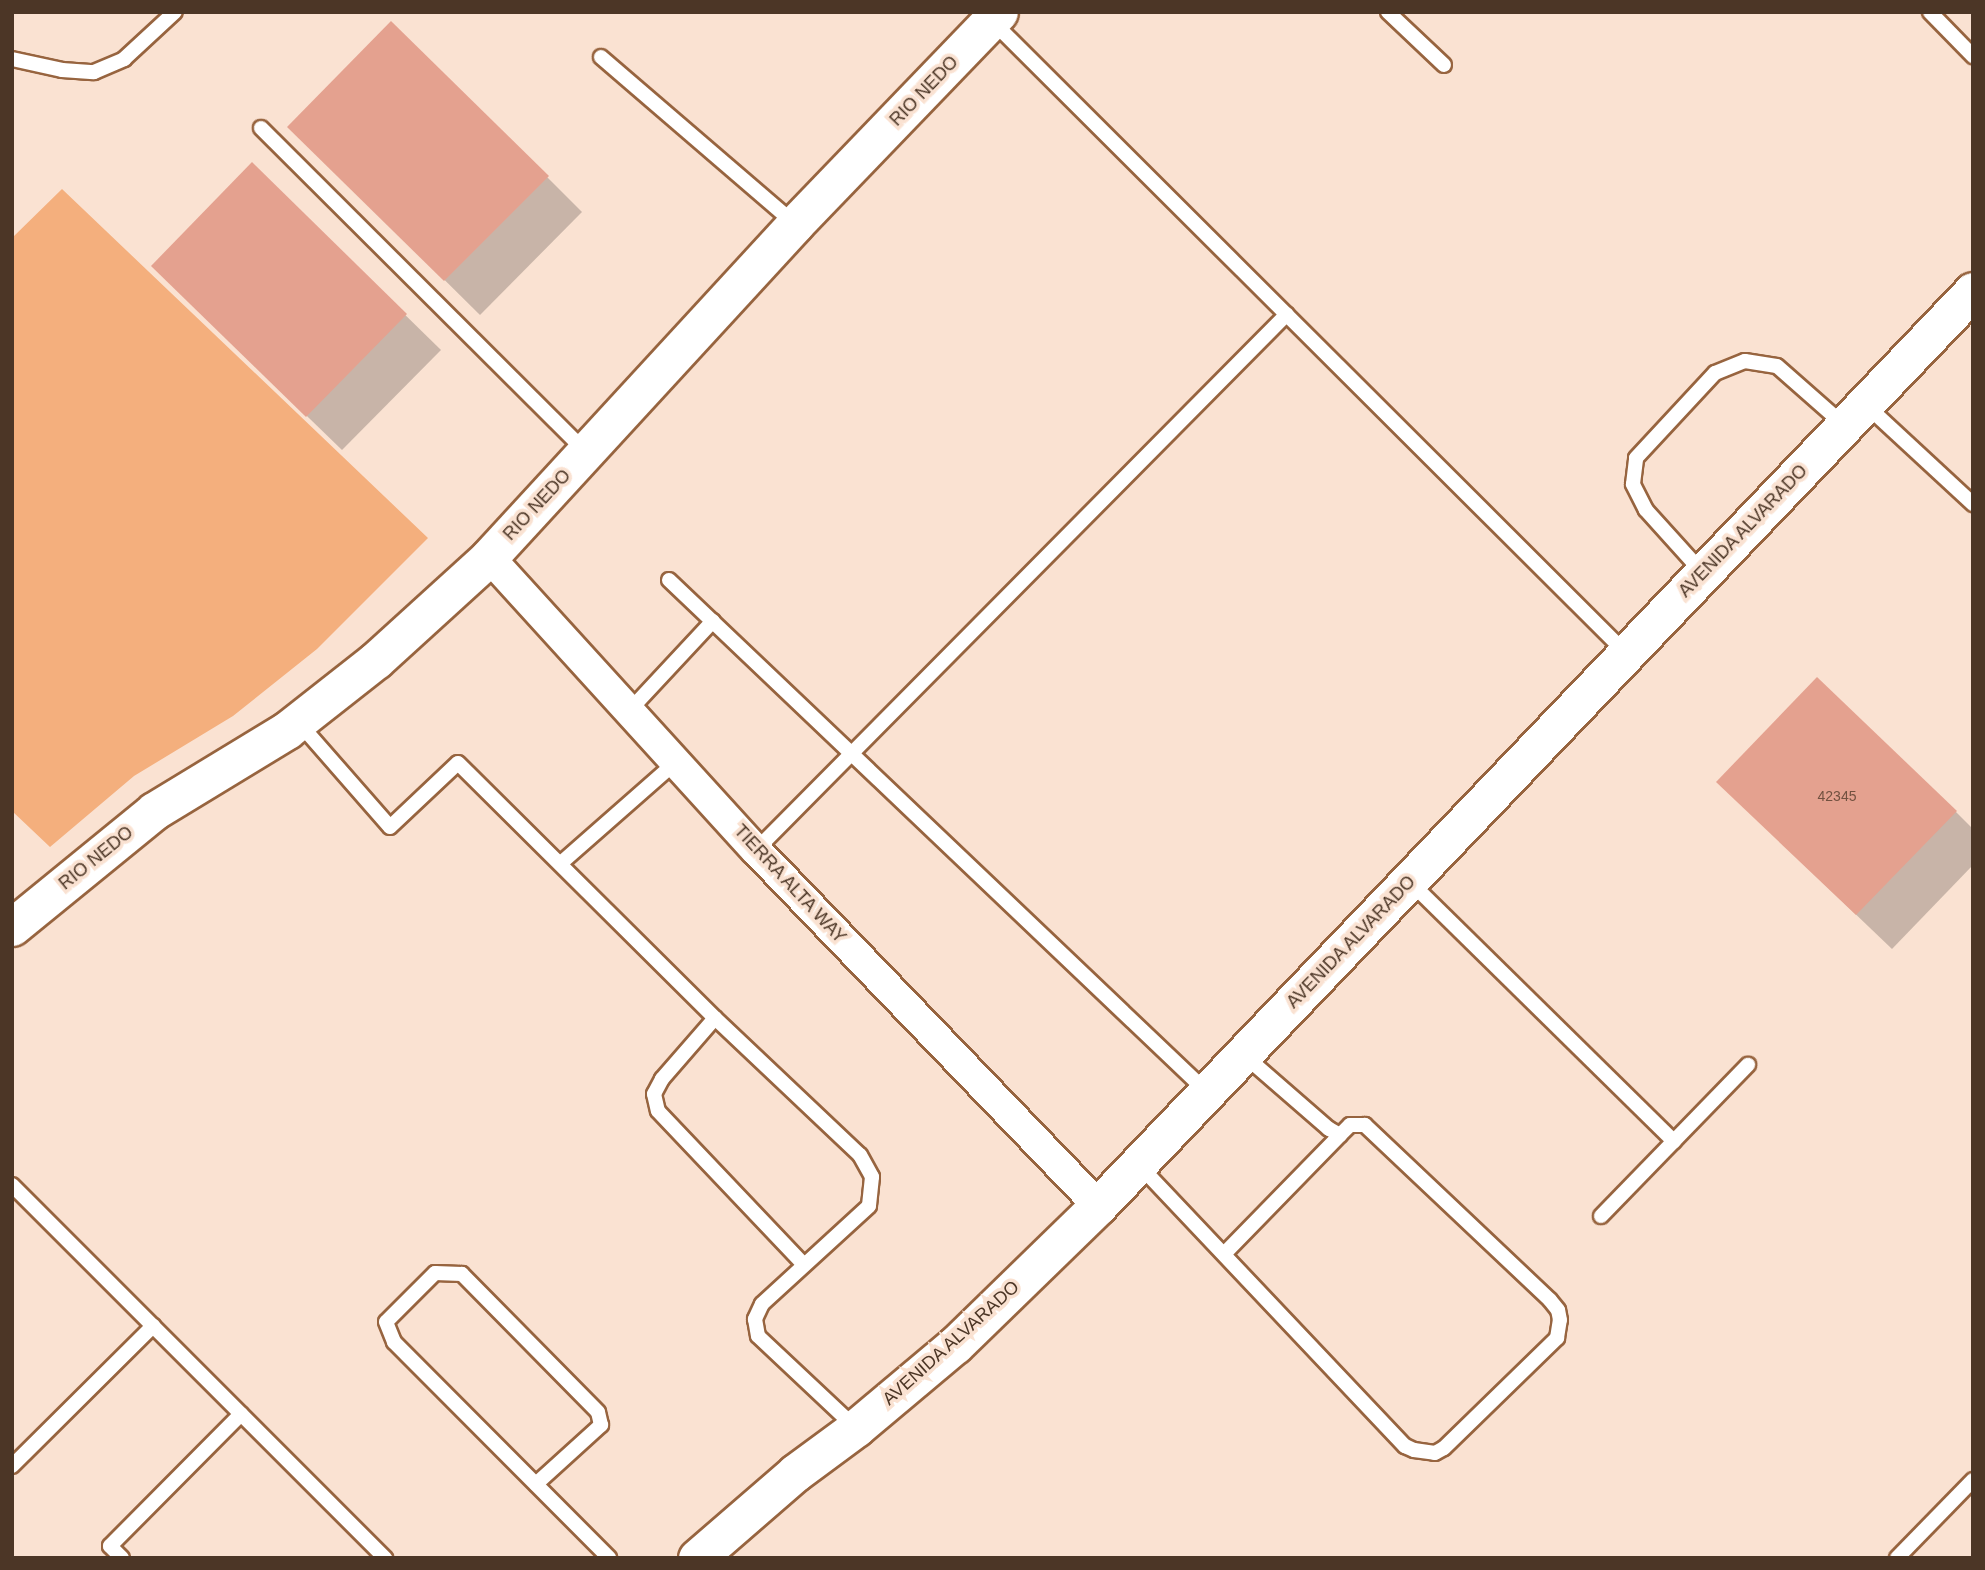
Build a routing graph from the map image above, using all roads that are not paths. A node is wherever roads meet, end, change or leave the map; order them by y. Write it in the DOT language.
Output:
graph roads {
  1 [pos="175,12"];
  2 [pos="1388,12"];
  3 [pos="1930,12"];
  4 [pos="991,15"];
  5 [pos="1973,56"];
  6 [pos="601,57"];
  7 [pos="12,59"];
  8 [pos="1444,65"];
  9 [pos="261,128"];
  10 [pos="795,224"];
  11 [pos="1973,291"];
  12 [pos="1287,314"];
  13 [pos="1854,415"];
  14 [pos="587,453"];
  15 [pos="1973,504"];
  16 [pos="489,557"];
  17 [pos="1703,573"];
  18 [pos="669,580"];
  19 [pos="713,621"];
  20 [pos="1626,653"];
  21 [pos="629,711"];
  22 [pos="298,722"];
  23 [pos="853,752"];
  24 [pos="676,762"];
  25 [pos="756,849"];
  26 [pos="561,863"];
  27 [pos="1409,881"];
  28 [pos="12,927"];
  29 [pos="715,1018"];
  30 [pos="1243,1054"];
  31 [pos="1748,1065"];
  32 [pos="1207,1092"];
  33 [pos="1340,1135"];
  34 [pos="1674,1141"];
  35 [pos="1139,1164"];
  36 [pos="12,1185"];
  37 [pos="1098,1206"];
  38 [pos="1601,1216"];
  39 [pos="1224,1254"];
  40 [pos="803,1264"];
  41 [pos="153,1326"];
  42 [pos="241,1414"];
  43 [pos="856,1428"];
  44 [pos="12,1466"];
  45 [pos="1973,1480"];
  46 [pos="536,1484"];
  47 [pos="122,1558"];
  48 [pos="385,1558"];
  49 [pos="609,1558"];
  50 [pos="697,1558"];
  51 [pos="1897,1558"];
  1 -- 7 [label="lane"];
  2 -- 8 [label="lane"];
  3 -- 5 [label="lane"];
  4 -- 10 [label="street, RIO NEDO"];
  4 -- 12 [label="lane"];
  6 -- 10 [label="lane"];
  9 -- 14 [label="lane"];
  10 -- 14 [label="street, RIO NEDO"];
  11 -- 13 [label="street, AVENIDA ALVARADO"];
  12 -- 20 [label="lane"];
  12 -- 23 [label="lane"];
  13 -- 15 [label="lane"];
  13 -- 17 [label="street, AVENIDA ALVARADO"];
  13 -- 17 [label="lane"];
  14 -- 16 [label="street, RIO NEDO"];
  16 -- 21 [label="street, TIERRA ALTA WAY"];
  16 -- 22 [label="street, RIO NEDO"];
  17 -- 20 [label="street, AVENIDA ALVARADO"];
  18 -- 19 [label="lane"];
  19 -- 21 [label="lane"];
  19 -- 23 [label="lane"];
  20 -- 27 [label="street, AVENIDA ALVARADO"];
  21 -- 24 [label="street, TIERRA ALTA WAY"];
  22 -- 26 [label="lane"];
  22 -- 28 [label="street, RIO NEDO"];
  23 -- 25 [label="lane"];
  23 -- 32 [label="lane"];
  24 -- 25 [label="street, TIERRA ALTA WAY"];
  24 -- 26 [label="lane"];
  25 -- 37 [label="street, TIERRA ALTA WAY"];
  26 -- 29 [label="lane"];
  27 -- 30 [label="street, AVENIDA ALVARADO"];
  27 -- 34 [label="lane"];
  29 -- 40 [label="lane"];
  29 -- 40 [label="lane"];
  30 -- 32 [label="street, AVENIDA ALVARADO"];
  30 -- 33 [label="lane"];
  31 -- 34 [label="lane"];
  32 -- 35 [label="street, AVENIDA ALVARADO"];
  33 -- 39 [label="lane"];
  33 -- 39 [label="lane"];
  34 -- 38 [label="lane"];
  35 -- 37 [label="street, AVENIDA ALVARADO"];
  35 -- 39 [label="lane"];
  36 -- 41 [label="lane"];
  37 -- 43 [label="street, AVENIDA ALVARADO"];
  40 -- 43 [label="lane"];
  41 -- 42 [label="lane"];
  41 -- 44 [label="lane"];
  42 -- 47 [label="lane"];
  42 -- 48 [label="lane"];
  43 -- 50 [label="street, AVENIDA ALVARADO"];
  45 -- 51 [label="lane"];
  46 -- 46 [label="lane"];
  46 -- 49 [label="lane"];
}
